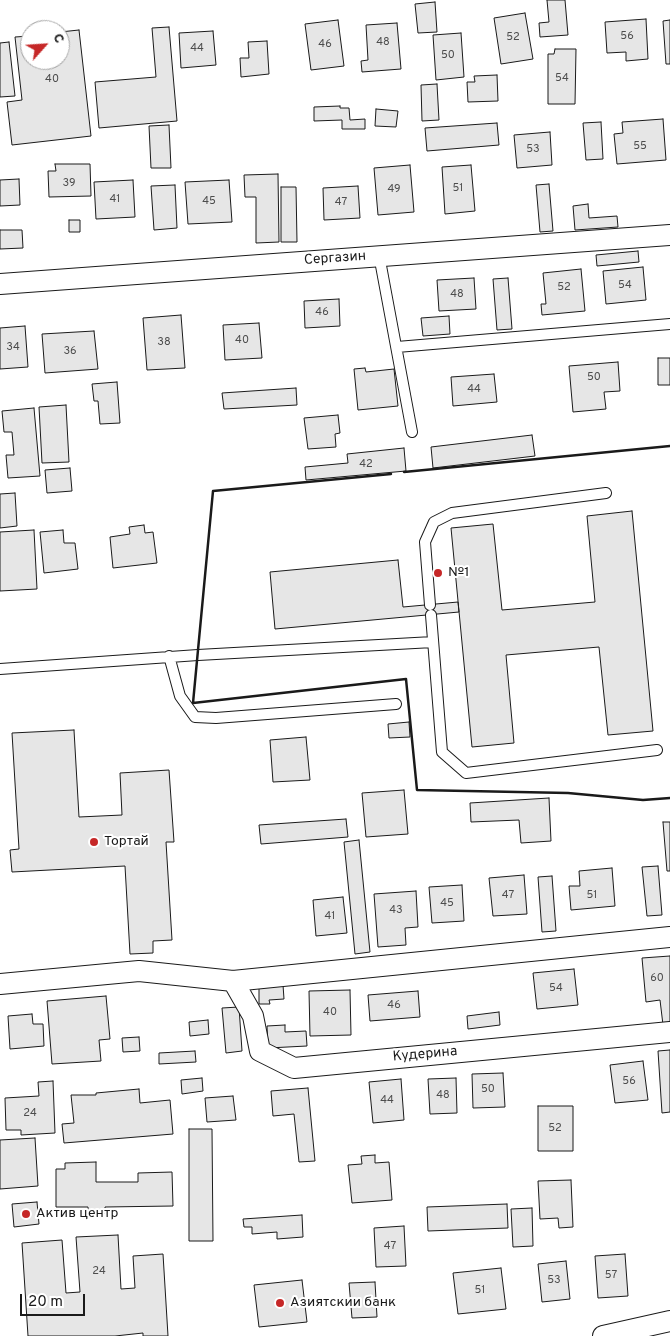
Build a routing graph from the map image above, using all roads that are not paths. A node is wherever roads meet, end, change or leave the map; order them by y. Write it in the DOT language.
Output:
graph roads {
  1 [pos="670,235"];
  2 [pos="379,255"];
  3 [pos="0,284"];
  4 [pos="670,324"];
  5 [pos="397,347"];
  6 [pos="412,432"];
  7 [pos="606,493"];
  8 [pos="432,642"];
  9 [pos="168,656"];
  10 [pos="0,669"];
  11 [pos="396,704"];
  12 [pos="657,750"];
  13 [pos="670,937"];
  14 [pos="233,980"];
  15 [pos="0,984"];
  16 [pos="670,1032"];
  17 [pos="670,1322"];
  18 [pos="603,1336"];
  1 -- 2 [label="street, Сергазин"];
  2 -- 3 [label="street, Сергазин"];
  2 -- 5 [label="lane"];
  4 -- 5 [label="lane"];
  5 -- 6 [label="lane"];
  7 -- 8 [label="lane"];
  8 -- 9 [label="lane"];
  8 -- 12 [label="lane"];
  9 -- 10 [label="lane"];
  9 -- 11 [label="lane"];
  13 -- 14 [label="street"];
  14 -- 15 [label="street"];
  14 -- 16 [label="street, Кудерина"];
  17 -- 18 [label="street"];
}
